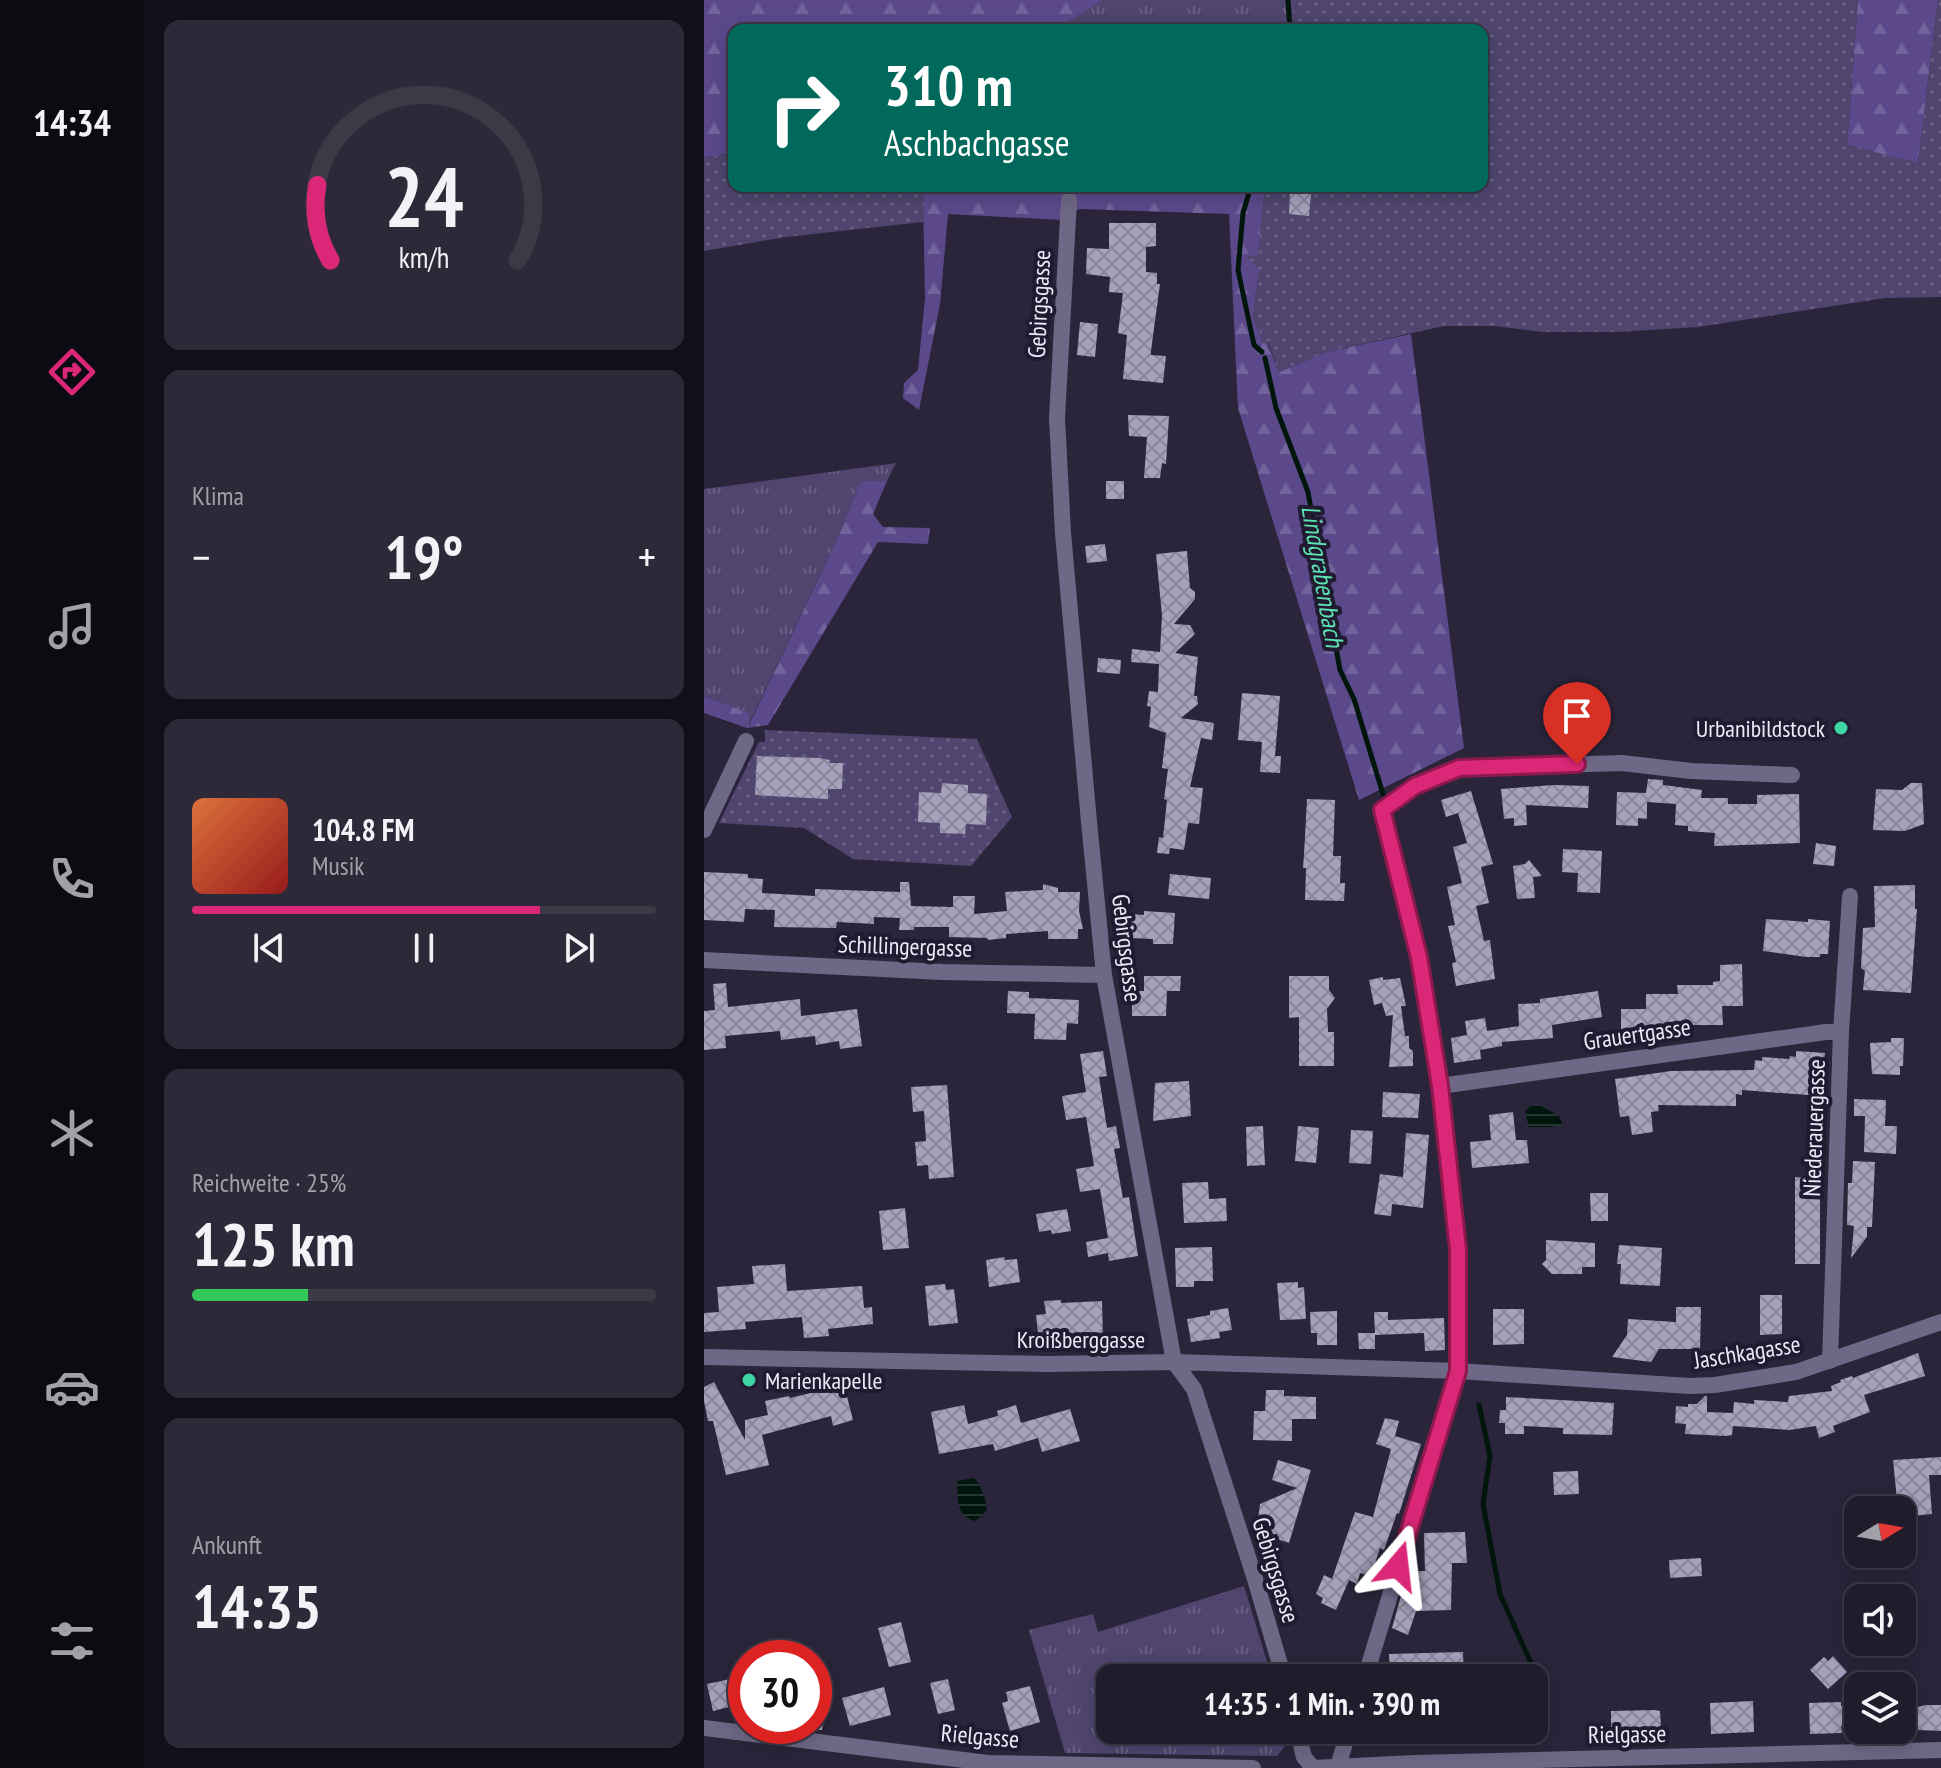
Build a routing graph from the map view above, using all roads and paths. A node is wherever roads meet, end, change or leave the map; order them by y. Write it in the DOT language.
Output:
graph roads {
  1 [pos="1069,200"];
  2 [pos="746,741"];
  3 [pos="1792,775"];
  4 [pos="704,830"];
  5 [pos="1850,896"];
  6 [pos="704,960"];
  7 [pos="1104,975"];
  8 [pos="1841,1032"];
  9 [pos="1440,1086"];
  10 [pos="1941,1322"];
  11 [pos="704,1357"];
  12 [pos="1830,1361"];
  13 [pos="1174,1362"];
  14 [pos="1458,1371"];
  15 [pos="1280,1664"];
  16 [pos="1369,1664"];
  17 [pos="704,1728"];
  18 [pos="1301,1744"];
  19 [pos="1345,1744"];
  20 [pos="1941,1750"];
  21 [pos="1551,1764"];
  22 [pos="1338,1766"];
  23 [pos="1253,1768"];
  24 [pos="1313,1768"];
  1 -- 7 [label="street, Gebirgsgasse"];
  2 -- 4 [label="street"];
  3 -- 9 [label="street"];
  5 -- 8 [label="street, Niederauergasse"];
  6 -- 7 [label="street, Schillingergasse"];
  7 -- 13 [label="street, Gebirgsgasse"];
  8 -- 9 [label="street, Grauertgasse"];
  8 -- 12 [label="street, Niederauergasse"];
  9 -- 14 [label="street"];
  10 -- 12 [label="street, Jaschkagasse"];
  11 -- 13 [label="street, Kroißberggasse"];
  12 -- 14 [label="street, Jaschkagasse"];
  13 -- 14 [label="street, Kroißberggasse"];
  13 -- 15 [label="street, Gebirgsgasse"];
  14 -- 16 [label="street"];
  17 -- 23 [label="street, Rielgasse"];
  18 -- 24 [label="street"];
  19 -- 22 [label="street"];
  20 -- 21 [label="street, Rielgasse"];
  21 -- 22 [label="street, Rielgasse"];
  22 -- 24 [label="street, Rielgasse"];
}
